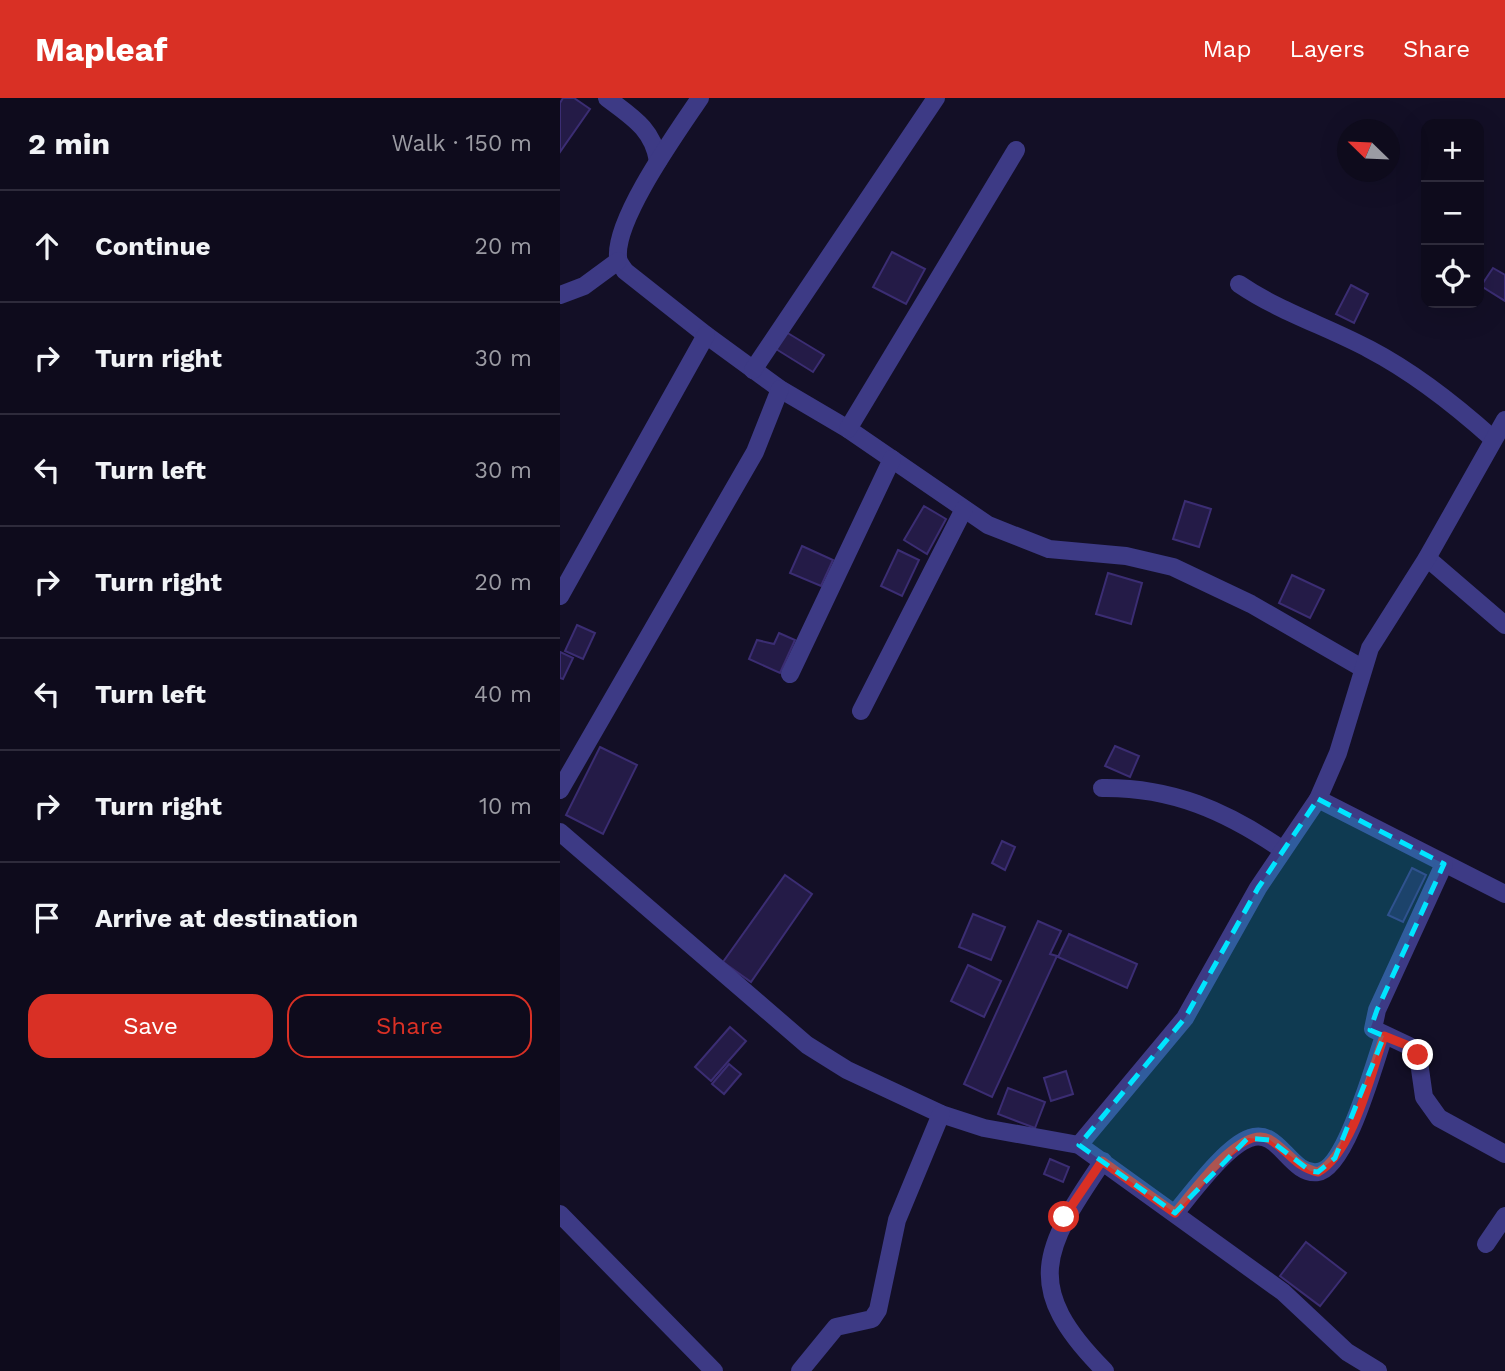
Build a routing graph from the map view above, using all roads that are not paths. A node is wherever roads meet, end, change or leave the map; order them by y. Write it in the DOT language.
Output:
graph roads {
  1 [pos="607,98"];
  2 [pos="700,98"];
  3 [pos="936,98"];
  4 [pos="1016,150"];
  5 [pos="658,161"];
  6 [pos="618,261"];
  7 [pos="1239,284"];
  8 [pos="560,295"];
  9 [pos="706,335"];
  10 [pos="753,370"];
  11 [pos="780,389"];
  12 [pos="1505,419"];
  13 [pos="848,429"];
  14 [pos="1492,438"];
  15 [pos="892,459"];
  16 [pos="964,509"];
  17 [pos="1427,558"];
  18 [pos="560,596"];
  19 [pos="1505,625"];
  20 [pos="1362,668"];
  21 [pos="790,674"];
  22 [pos="861,712"];
  23 [pos="1102,788"];
  24 [pos="560,790"];
  25 [pos="1318,799"];
  26 [pos="560,832"];
  27 [pos="1283,850"];
  28 [pos="1444,864"];
  29 [pos="1505,894"];
  30 [pos="1384,1036"];
  31 [pos="942,1114"];
  32 [pos="1079,1145"];
  33 [pos="1505,1154"];
  34 [pos="1102,1161"];
  35 [pos="1175,1213"];
  36 [pos="560,1214"];
  37 [pos="1505,1216"];
  38 [pos="1486,1244"];
  39 [pos="1356,1367"];
  40 [pos="713,1371"];
  41 [pos="800,1371"];
  42 [pos="1105,1371"];
  43 [pos="1378,1371"];
  1 -- 5 [label="street"];
  2 -- 5 [label="street"];
  3 -- 10 [label="street"];
  4 -- 13 [label="street"];
  5 -- 6 [label="street"];
  6 -- 8 [label="street"];
  6 -- 9 [label="street"];
  7 -- 14 [label="street"];
  9 -- 10 [label="street"];
  9 -- 18 [label="street"];
  10 -- 11 [label="street"];
  11 -- 13 [label="street"];
  11 -- 24 [label="street"];
  12 -- 14 [label="street"];
  13 -- 15 [label="street"];
  14 -- 17 [label="street"];
  15 -- 16 [label="street"];
  15 -- 21 [label="street"];
  16 -- 20 [label="street"];
  16 -- 22 [label="street"];
  17 -- 19 [label="street"];
  17 -- 20 [label="street"];
  20 -- 25 [label="street"];
  23 -- 27 [label="street"];
  25 -- 27 [label="street"];
  25 -- 28 [label="street"];
  26 -- 31 [label="street"];
  27 -- 32 [label="street"];
  28 -- 29 [label="street"];
  28 -- 30 [label="street"];
  30 -- 33 [label="street"];
  30 -- 35 [label="street"];
  31 -- 32 [label="street"];
  31 -- 41 [label="street"];
  32 -- 34 [label="street"];
  34 -- 35 [label="street"];
  34 -- 42 [label="street"];
  35 -- 39 [label="street"];
  36 -- 40 [label="street"];
  37 -- 38 [label="street"];
  39 -- 43 [label="street"];
}
